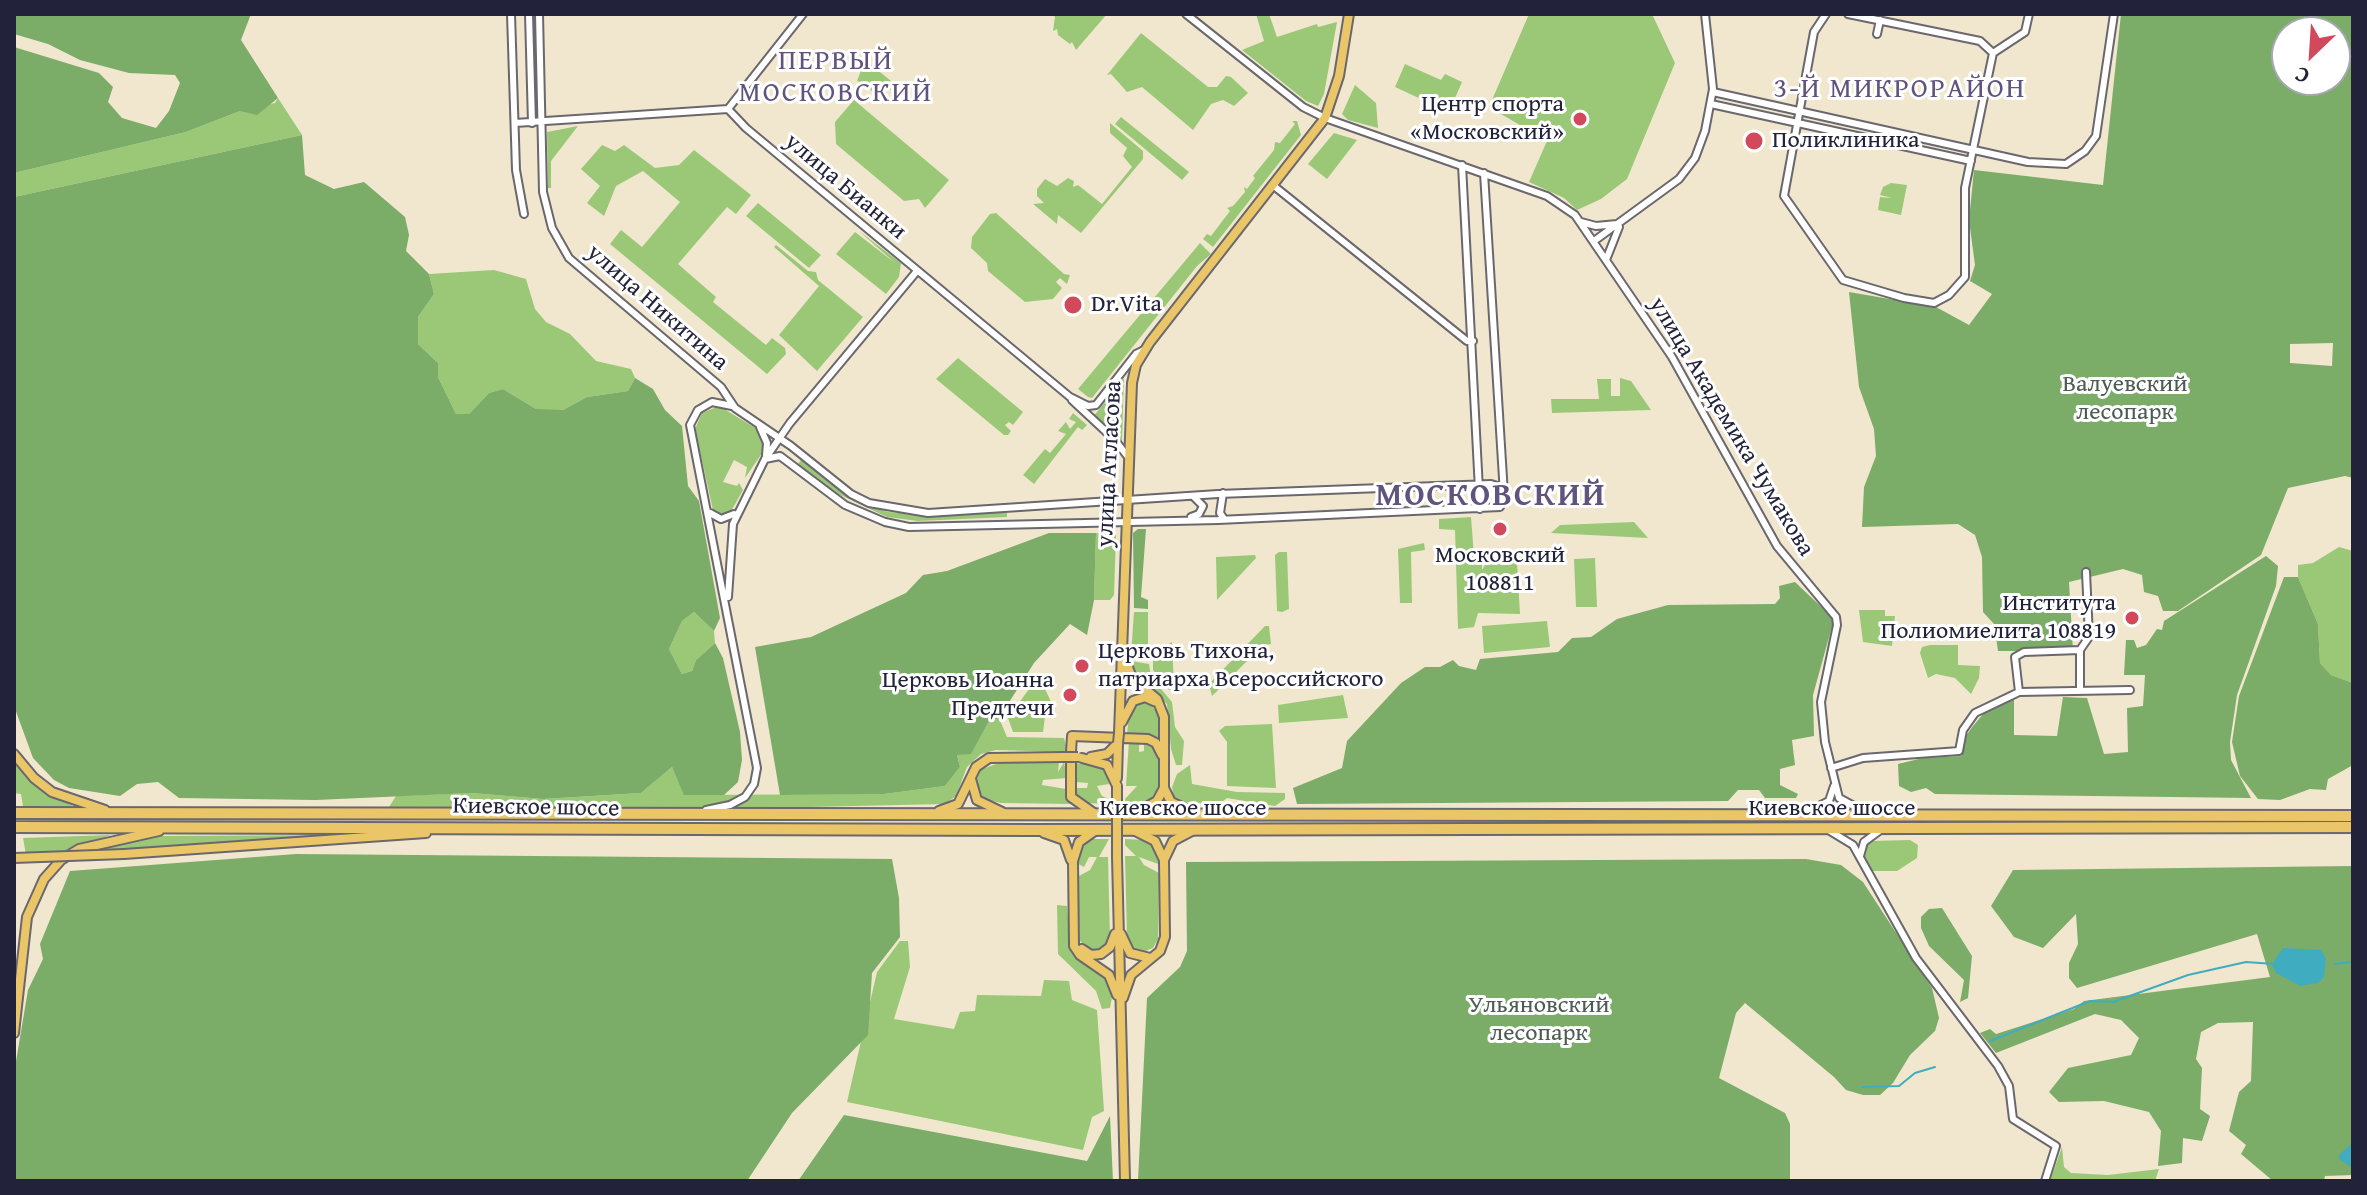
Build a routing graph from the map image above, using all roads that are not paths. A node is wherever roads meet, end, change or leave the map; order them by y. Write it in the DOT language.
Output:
graph roads {
  1 [pos="511,14"];
  2 [pos="529,14"];
  3 [pos="539,14"];
  4 [pos="803,14"];
  5 [pos="1186,14"];
  6 [pos="1705,14"];
  7 [pos="1826,14"];
  8 [pos="1848,14"];
  9 [pos="2029,14"];
  10 [pos="2114,14"];
  11 [pos="1348,15"];
  12 [pos="1880,20"];
  13 [pos="1877,34"];
  14 [pos="1993,53"];
  15 [pos="1713,92"];
  16 [pos="1711,104"];
  17 [pos="728,109"];
  18 [pos="1800,111"];
  19 [pos="1325,118"];
  20 [pos="541,122"];
  21 [pos="515,123"];
  22 [pos="532,123"];
  23 [pos="1797,125"];
  24 [pos="1973,148"];
  25 [pos="1971,161"];
  26 [pos="1462,165"];
  27 [pos="1484,173"];
  28 [pos="1274,186"];
  29 [pos="524,214"];
  30 [pos="1581,222"];
  31 [pos="1621,223"];
  32 [pos="1594,241"];
  33 [pos="1606,260"];
  34 [pos="917,271"];
  35 [pos="1473,341"];
  36 [pos="1144,350"];
  37 [pos="1070,397"];
  38 [pos="735,408"];
  39 [pos="790,423"];
  40 [pos="758,424"];
  41 [pos="767,430"];
  42 [pos="779,438"];
  43 [pos="791,446"];
  44 [pos="783,457"];
  45 [pos="1129,458"];
  46 [pos="765,459"];
  47 [pos="1479,485"];
  48 [pos="1504,488"];
  49 [pos="1223,493"];
  50 [pos="1193,496"];
  51 [pos="1126,501"];
  52 [pos="1020,507"];
  53 [pos="1480,509"];
  54 [pos="708,510"];
  55 [pos="736,512"];
  56 [pos="1188,519"];
  57 [pos="1224,519"];
  58 [pos="1126,520"];
  59 [pos="1022,523"];
  60 [pos="2086,572"];
  61 [pos="727,608"];
  62 [pos="1121,643"];
  63 [pos="2080,650"];
  64 [pos="2080,690"];
  65 [pos="2130,690"];
  66 [pos="2019,692"];
  67 [pos="1161,707"];
  68 [pos="1119,731"];
  69 [pos="1118,743"];
  70 [pos="14,754"];
  71 [pos="1073,757"];
  72 [pos="1164,759"];
  73 [pos="976,767"];
  74 [pos="1831,768"];
  75 [pos="1834,783"];
  76 [pos="1117,786"];
  77 [pos="1164,788"];
  78 [pos="14,813"];
  79 [pos="130,813"];
  80 [pos="677,814"];
  81 [pos="927,814"];
  82 [pos="1012,814"];
  83 [pos="1104,815"];
  84 [pos="1132,815"];
  85 [pos="1199,815"];
  86 [pos="1793,816"];
  87 [pos="1880,816"];
  88 [pos="2353,816"];
  89 [pos="2332,822"];
  90 [pos="14,827"];
  91 [pos="179,827"];
  92 [pos="2353,827"];
  93 [pos="462,828"];
  94 [pos="1103,829"];
  95 [pos="1131,829"];
  96 [pos="1198,829"];
  97 [pos="1820,829"];
  98 [pos="1032,830"];
  99 [pos="1884,830"];
  100 [pos="14,858"];
  101 [pos="1860,859"];
  102 [pos="1164,860"];
  103 [pos="1072,863"];
  104 [pos="1118,926"];
  105 [pos="1073,938"];
  106 [pos="1157,954"];
  107 [pos="1120,1007"];
  108 [pos="14,1033"];
  109 [pos="1125,1181"];
  110 [pos="2045,1181"];
  1 -- 21 [label="street"];
  2 -- 22 [label="street"];
  3 -- 20 [label="street, улица Никитина"];
  4 -- 17 [label="street"];
  5 -- 19 [label="street, улица Академика Чумакова"];
  6 -- 15 [label="street"];
  7 -- 18 [label="street"];
  8 -- 12 [label="street"];
  9 -- 14 [label="street"];
  10 -- 24 [label="street"];
  11 -- 19 [label="main road, улица Атласова"];
  12 -- 13 [label="street"];
  12 -- 14 [label="street"];
  14 -- 24 [label="street"];
  15 -- 16 [label="street"];
  15 -- 18 [label="street"];
  16 -- 23 [label="street"];
  16 -- 31 [label="street"];
  17 -- 20 [label="street"];
  17 -- 34 [label="street, улица Бианки"];
  18 -- 23 [label="street"];
  18 -- 24 [label="street"];
  19 -- 26 [label="street, улица Академика Чумакова"];
  19 -- 28 [label="main road, улица Атласова"];
  20 -- 22 [label="street"];
  20 -- 38 [label="street, улица Никитина"];
  21 -- 22 [label="street"];
  21 -- 29 [label="street"];
  23 -- 25 [label="street"];
  23 -- 25 [label="street"];
  24 -- 25 [label="street"];
  26 -- 27 [label="street, улица Академика Чумакова"];
  26 -- 35 [label="street"];
  27 -- 30 [label="street, улица Академика Чумакова"];
  27 -- 48 [label="street"];
  28 -- 35 [label="street"];
  28 -- 36 [label="main road, улица Атласова"];
  30 -- 31 [label="street"];
  30 -- 32 [label="street, улица Академика Чумакова"];
  31 -- 32 [label="street"];
  31 -- 33 [label="street"];
  32 -- 33 [label="street, улица Академика Чумакова"];
  33 -- 74 [label="street, улица Академика Чумакова"];
  34 -- 37 [label="street, улица Бианки"];
  34 -- 39 [label="street"];
  35 -- 47 [label="street"];
  36 -- 37 [label="street"];
  36 -- 45 [label="main road, улица Атласова"];
  37 -- 45 [label="street, улица Бианки"];
  38 -- 40 [label="street, улица Никитина"];
  38 -- 54 [label="street"];
  39 -- 41 [label="street"];
  39 -- 42 [label="street"];
  39 -- 43 [label="street"];
  40 -- 41 [label="street, улица Никитина"];
  40 -- 46 [label="street"];
  41 -- 42 [label="street, улица Никитина"];
  42 -- 43 [label="street, улица Никитина"];
  42 -- 46 [label="street"];
  43 -- 44 [label="street"];
  43 -- 52 [label="street, улица Никитина"];
  44 -- 46 [label="street"];
  44 -- 59 [label="street"];
  45 -- 51 [label="main road, улица Атласова"];
  46 -- 55 [label="street"];
  47 -- 48 [label="street, улица Никитина"];
  47 -- 49 [label="street, улица Никитина"];
  47 -- 53 [label="street"];
  48 -- 53 [label="street"];
  49 -- 50 [label="street, улица Никитина"];
  49 -- 57 [label="street"];
  50 -- 51 [label="street, улица Никитина"];
  50 -- 56 [label="street"];
  51 -- 52 [label="street, улица Никитина"];
  51 -- 58 [label="main road, улица Атласова"];
  52 -- 59 [label="street"];
  53 -- 57 [label="street"];
  54 -- 55 [label="street"];
  54 -- 61 [label="street"];
  55 -- 61 [label="street"];
  56 -- 57 [label="street"];
  56 -- 58 [label="street"];
  58 -- 59 [label="street"];
  58 -- 62 [label="main road, улица Атласова"];
  60 -- 63 [label="street"];
  61 -- 80 [label="street"];
  62 -- 67 [label="main road"];
  62 -- 68 [label="main road, улица Атласова"];
  63 -- 64 [label="street"];
  63 -- 66 [label="street"];
  64 -- 65 [label="street"];
  64 -- 66 [label="street"];
  66 -- 74 [label="street"];
  67 -- 68 [label="main road"];
  67 -- 72 [label="main road"];
  68 -- 69 [label="main road, улица Атласова, bridge"];
  69 -- 71 [label="main road"];
  69 -- 76 [label="main road, улица Атласова"];
  70 -- 79 [label="main road"];
  71 -- 72 [label="main road"];
  71 -- 73 [label="main road"];
  71 -- 76 [label="main road"];
  71 -- 83 [label="main road"];
  72 -- 77 [label="main road"];
  73 -- 81 [label="main road"];
  73 -- 82 [label="main road"];
  74 -- 75 [label="street, улица Академика Чумакова"];
  75 -- 86 [label="street"];
  75 -- 87 [label="street"];
  76 -- 104 [label="main road, улица Атласова, bridge"];
  77 -- 84 [label="main road"];
  77 -- 85 [label="main road"];
  78 -- 79 [label="highway, Киевское шоссе"];
  79 -- 80 [label="highway, Киевское шоссе"];
  80 -- 81 [label="highway, Киевское шоссе"];
  81 -- 82 [label="highway, Киевское шоссе"];
  82 -- 83 [label="highway, Киевское шоссе"];
  83 -- 84 [label="highway, Киевское шоссе"];
  84 -- 85 [label="highway, Киевское шоссе"];
  85 -- 86 [label="highway, Киевское шоссе"];
  86 -- 87 [label="highway, Киевское шоссе"];
  87 -- 89 [label="highway, Киевское шоссе"];
  88 -- 89 [label="highway, Киевское шоссе"];
  89 -- 92 [label="highway, Киевское шоссе"];
  89 -- 99 [label="highway, Киевское шоссе"];
  90 -- 91 [label="highway, Киевское шоссе"];
  91 -- 93 [label="highway, Киевское шоссе"];
  91 -- 108 [label="main road"];
  93 -- 98 [label="highway, Киевское шоссе"];
  93 -- 100 [label="main road, bridge"];
  94 -- 95 [label="highway, Киевское шоссе"];
  94 -- 98 [label="highway, Киевское шоссе"];
  94 -- 103 [label="main road"];
  95 -- 96 [label="highway, Киевское шоссе"];
  95 -- 102 [label="main road"];
  96 -- 97 [label="highway, Киевское шоссе"];
  96 -- 102 [label="main road"];
  97 -- 99 [label="highway, Киевское шоссе"];
  97 -- 101 [label="street"];
  98 -- 103 [label="main road"];
  99 -- 101 [label="street"];
  101 -- 110 [label="street"];
  102 -- 106 [label="main road"];
  103 -- 105 [label="main road"];
  104 -- 105 [label="main road"];
  104 -- 106 [label="main road"];
  104 -- 107 [label="main road, улица Атласова"];
  105 -- 107 [label="main road"];
  106 -- 107 [label="main road"];
  107 -- 109 [label="main road, улица Атласова"];
}
